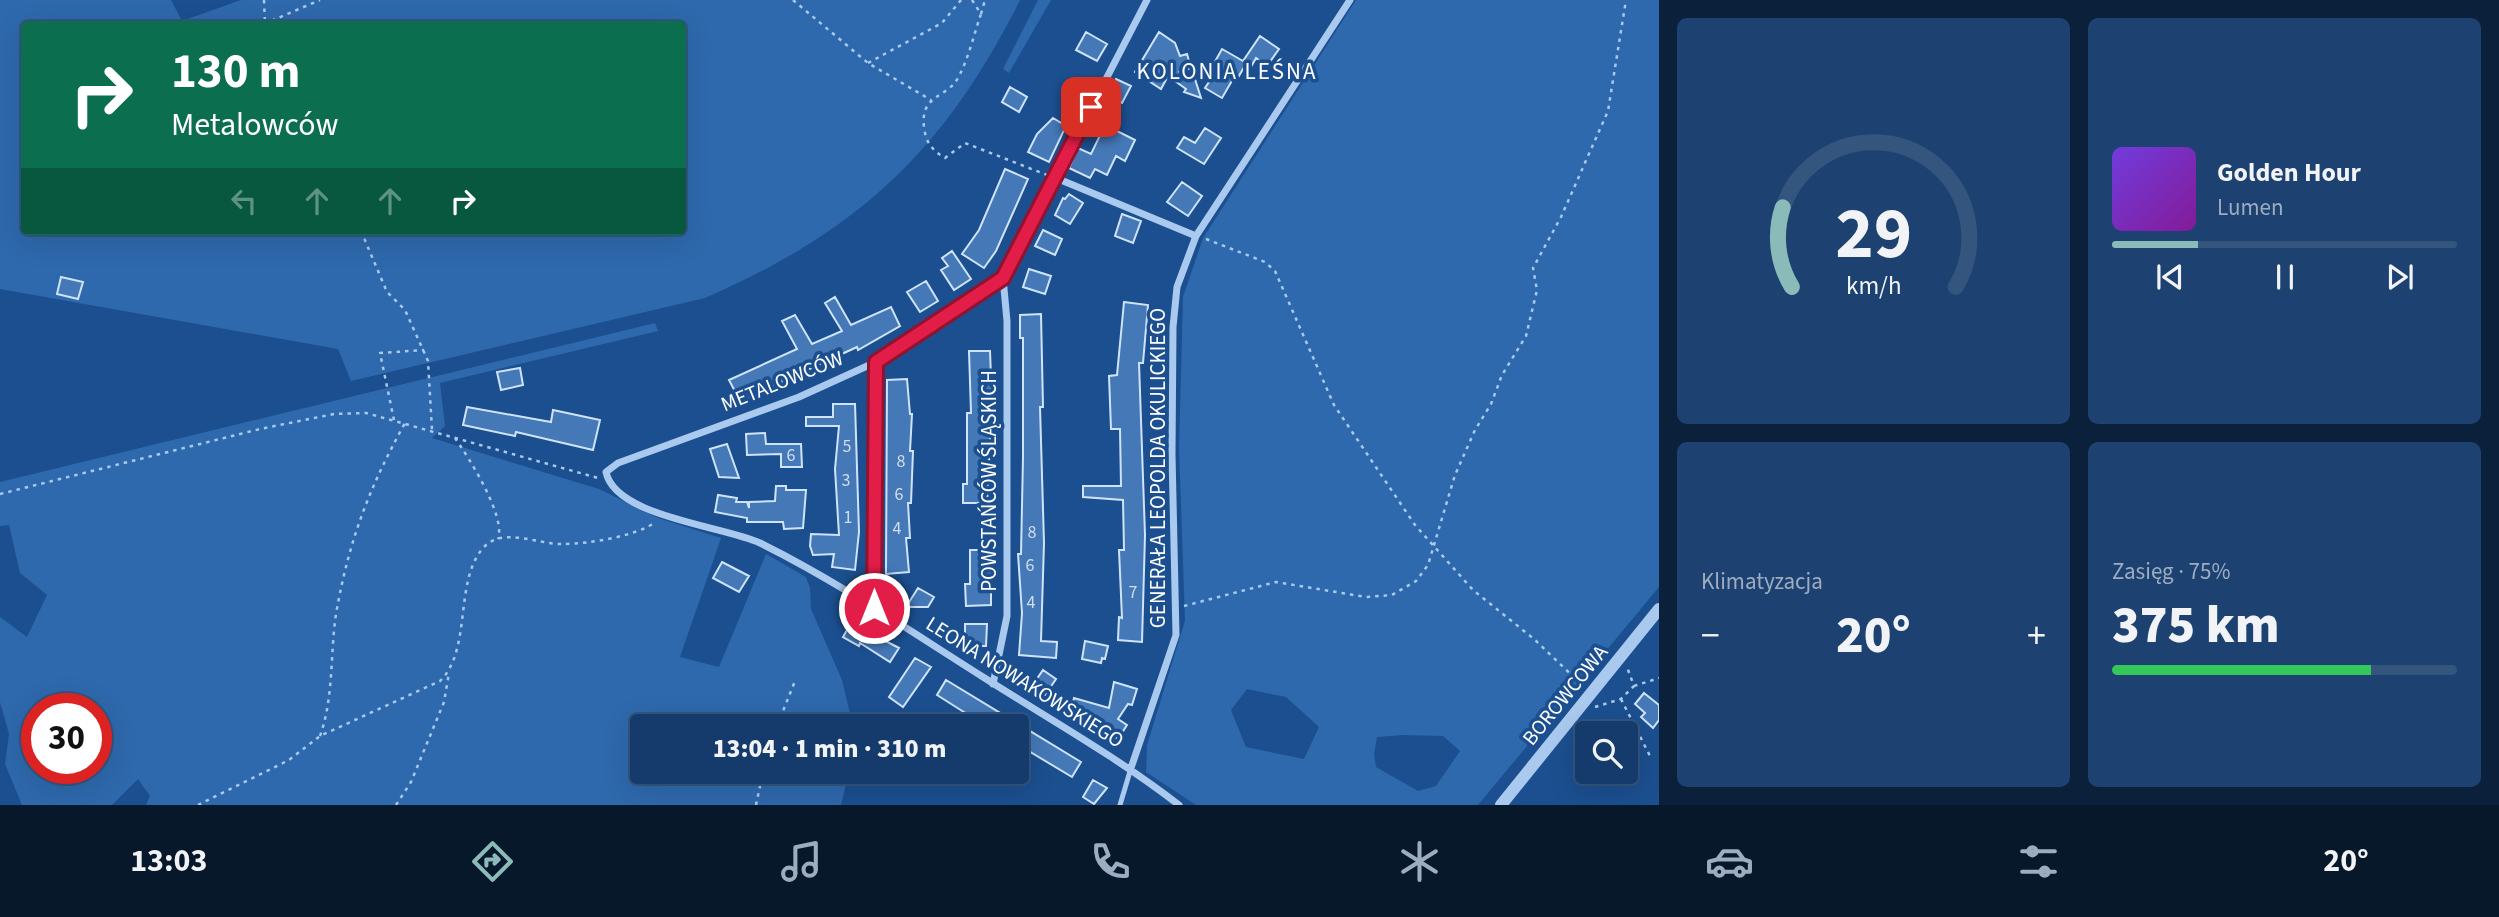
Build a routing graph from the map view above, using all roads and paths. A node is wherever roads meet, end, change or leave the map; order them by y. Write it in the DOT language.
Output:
graph roads {
  1 [pos="264,0"];
  2 [pos="320,0"];
  3 [pos="793,0"];
  4 [pos="961,0"];
  5 [pos="972,0"];
  6 [pos="985,0"];
  7 [pos="1147,0"];
  8 [pos="1350,0"];
  9 [pos="1626,0"];
  10 [pos="981,14"];
  11 [pos="264,21"];
  12 [pos="271,21"];
  13 [pos="868,63"];
  14 [pos="931,100"];
  15 [pos="1056,178"];
  16 [pos="364,235"];
  17 [pos="1196,236"];
  18 [pos="1003,278"];
  19 [pos="424,351"];
  20 [pos="876,362"];
  21 [pos="394,420"];
  22 [pos="405,423"];
  23 [pos="432,430"];
  24 [pos="454,436"];
  25 [pos="608,481"];
  26 [pos="0,494"];
  27 [pos="665,516"];
  28 [pos="498,539"];
  29 [pos="1434,545"];
  30 [pos="874,608"];
  31 [pos="1177,608"];
  32 [pos="1659,609"];
  33 [pos="1625,665"];
  34 [pos="449,672"];
  35 [pos="1659,678"];
  36 [pos="795,681"];
  37 [pos="993,684"];
  38 [pos="1634,686"];
  39 [pos="1586,688"];
  40 [pos="1621,699"];
  41 [pos="1592,706"];
  42 [pos="782,714"];
  43 [pos="320,736"];
  44 [pos="1651,758"];
  45 [pos="1131,768"];
  46 [pos="760,784"];
  47 [pos="198,805"];
  48 [pos="396,805"];
  49 [pos="756,805"];
  50 [pos="1120,805"];
  51 [pos="1179,805"];
  52 [pos="1501,805"];
  1 -- 11 [label="path"];
  2 -- 12 [label="path"];
  3 -- 13 [label="path"];
  4 -- 13 [label="path"];
  5 -- 10 [label="path"];
  6 -- 10 [label="path"];
  7 -- 15 [label="street, METALOWCÓW"];
  8 -- 17 [label="street, GENERAŁA LEOPOLDA OKULICKIEGO"];
  9 -- 29 [label="path"];
  10 -- 14 [label="path"];
  13 -- 14 [label="path"];
  14 -- 15 [label="path"];
  15 -- 17 [label="street"];
  15 -- 18 [label="street, METALOWCÓW"];
  16 -- 19 [label="path"];
  17 -- 29 [label="path"];
  17 -- 31 [label="street, GENERAŁA LEOPOLDA OKULICKIEGO"];
  18 -- 20 [label="street, METALOWCÓW"];
  18 -- 37 [label="street, POWSTAŃCÓW ŚLĄSKICH"];
  19 -- 21 [label="path"];
  19 -- 23 [label="path"];
  20 -- 25 [label="street, METALOWCÓW"];
  20 -- 30 [label="street"];
  21 -- 22 [label="path"];
  21 -- 26 [label="path"];
  22 -- 23 [label="path"];
  22 -- 43 [label="path"];
  23 -- 24 [label="path"];
  24 -- 25 [label="path"];
  24 -- 28 [label="path"];
  25 -- 27 [label="street, LEONA NOWAKOWSKIEGO"];
  27 -- 28 [label="path"];
  27 -- 30 [label="street, LEONA NOWAKOWSKIEGO"];
  28 -- 34 [label="path"];
  29 -- 31 [label="path"];
  29 -- 39 [label="path"];
  30 -- 37 [label="street, LEONA NOWAKOWSKIEGO"];
  31 -- 45 [label="street, GENERAŁA LEOPOLDA OKULICKIEGO"];
  32 -- 52 [label="street, BOROWCOWA"];
  33 -- 38 [label="path"];
  34 -- 43 [label="path"];
  34 -- 48 [label="path"];
  35 -- 38 [label="path"];
  36 -- 42 [label="path"];
  37 -- 45 [label="street, LEONA NOWAKOWSKIEGO"];
  38 -- 40 [label="path"];
  40 -- 41 [label="path"];
  40 -- 44 [label="path"];
  43 -- 47 [label="path"];
  45 -- 50 [label="lane"];
  45 -- 51 [label="street, LEONA NOWAKOWSKIEGO"];
  46 -- 49 [label="path"];
}
